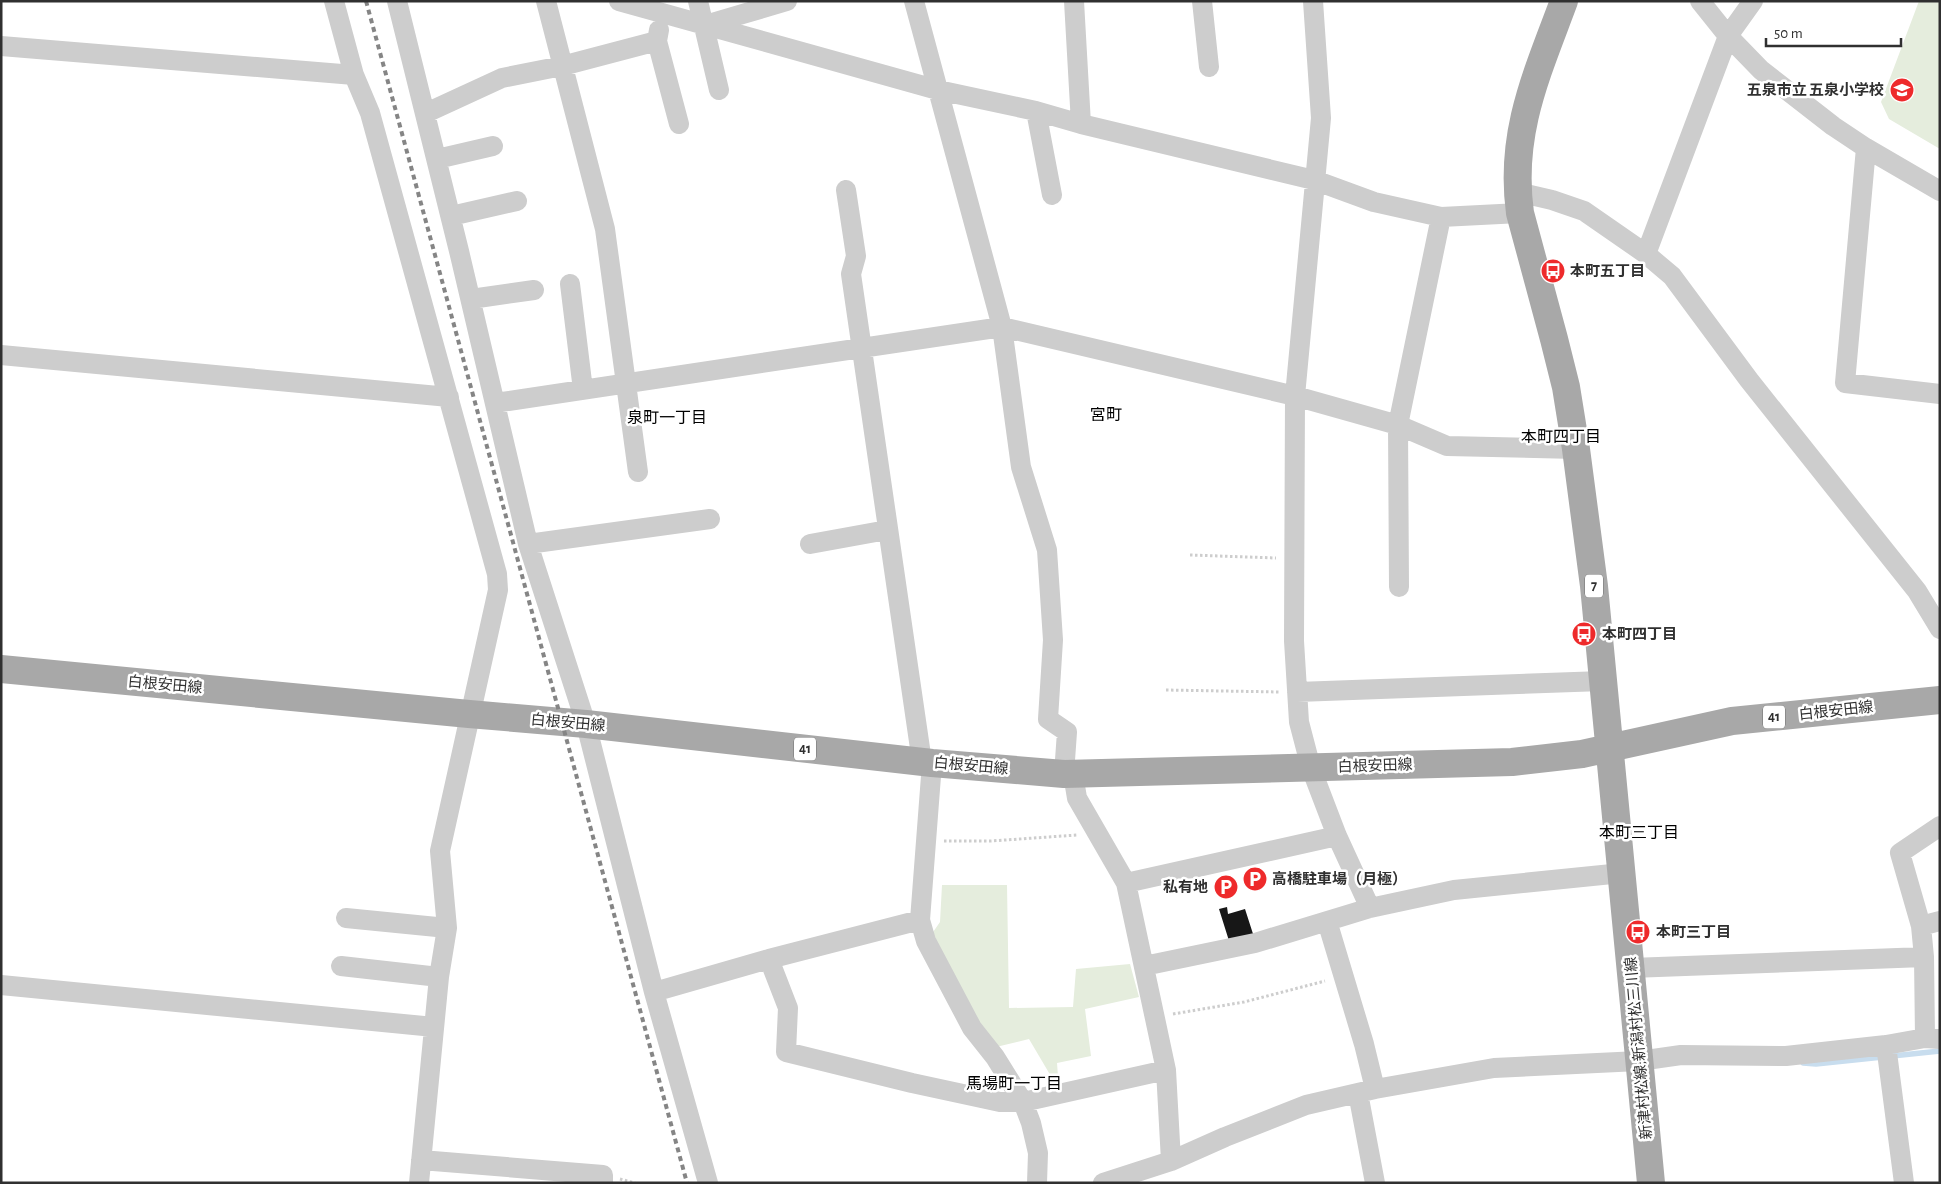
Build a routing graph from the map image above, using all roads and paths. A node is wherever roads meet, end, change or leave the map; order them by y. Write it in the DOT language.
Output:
graph roads {
  1 [pos="334,1"];
  2 [pos="397,1"];
  3 [pos="546,1"];
  4 [pos="619,1"];
  5 [pos="698,1"];
  6 [pos="787,1"];
  7 [pos="914,1"];
  8 [pos="1074,1"];
  9 [pos="1202,1"];
  10 [pos="1313,1"];
  11 [pos="1564,1"];
  12 [pos="1700,1"];
  13 [pos="1753,1"];
  14 [pos="757,5"];
  15 [pos="663,13"];
  16 [pos="705,25"];
  17 [pos="1728,36"];
  18 [pos="657,41"];
  19 [pos="1,46"];
  20 [pos="562,66"];
  21 [pos="1209,67"];
  22 [pos="354,75"];
  23 [pos="719,90"];
  24 [pos="938,90"];
  25 [pos="1036,111"];
  26 [pos="426,113"];
  27 [pos="679,124"];
  28 [pos="1081,124"];
  29 [pos="493,146"];
  30 [pos="1866,148"];
  31 [pos="437,159"];
  32 [pos="1314,180"];
  33 [pos="846,190"];
  34 [pos="1940,191"];
  35 [pos="1052,195"];
  36 [pos="517,201"];
  37 [pos="1519,202"];
  38 [pos="451,216"];
  39 [pos="1441,218"];
  40 [pos="1646,254"];
  41 [pos="570,284"];
  42 [pos="534,290"];
  43 [pos="471,299"];
  44 [pos="1002,327"];
  45 [pos="863,349"];
  46 [pos="1,355"];
  47 [pos="626,384"];
  48 [pos="583,390"];
  49 [pos="1940,394"];
  50 [pos="1295,396"];
  51 [pos="450,397"];
  52 [pos="495,403"];
  53 [pos="1398,426"];
  54 [pos="1576,449"];
  55 [pos="638,472"];
  56 [pos="710,519"];
  57 [pos="887,530"];
  58 [pos="528,544"];
  59 [pos="810,544"];
  60 [pos="1190,555"];
  61 [pos="1294,558"];
  62 [pos="1399,587"];
  63 [pos="1940,629"];
  64 [pos="1,670"];
  65 [pos="1603,681"];
  66 [pos="1166,690"];
  67 [pos="1297,692"];
  68 [pos="1940,700"];
  69 [pos="469,714"];
  70 [pos="586,724"];
  71 [pos="1610,748"];
  72 [pos="927,763"];
  73 [pos="1311,768"];
  74 [pos="1069,774"];
  75 [pos="1940,826"];
  76 [pos="1098,833"];
  77 [pos="1337,836"];
  78 [pos="926,841"];
  79 [pos="1622,873"];
  80 [pos="1126,883"];
  81 [pos="1370,908"];
  82 [pos="346,918"];
  83 [pos="920,920"];
  84 [pos="1327,921"];
  85 [pos="1930,924"];
  86 [pos="447,928"];
  87 [pos="1924,957"];
  88 [pos="769,959"];
  89 [pos="340,966"];
  90 [pos="1144,966"];
  91 [pos="1631,968"];
  92 [pos="1344,975"];
  93 [pos="439,978"];
  94 [pos="1,985"];
  95 [pos="654,992"];
  96 [pos="1155,1018"];
  97 [pos="434,1027"];
  98 [pos="1932,1038"];
  99 [pos="1886,1045"];
  100 [pos="1640,1061"];
  101 [pos="1166,1070"];
  102 [pos="1366,1091"];
  103 [pos="1023,1102"];
  104 [pos="422,1160"];
  105 [pos="1172,1161"];
  106 [pos="420,1183"];
  107 [pos="603,1183"];
  108 [pos="708,1183"];
  109 [pos="1037,1183"];
  110 [pos="1103,1183"];
  111 [pos="1375,1183"];
  112 [pos="1651,1183"];
  113 [pos="1904,1183"];
  1 -- 22 [label="street"];
  2 -- 26 [label="street"];
  3 -- 20 [label="street"];
  4 -- 15 [label="street"];
  5 -- 16 [label="street"];
  6 -- 14 [label="street"];
  7 -- 24 [label="street"];
  8 -- 28 [label="street"];
  9 -- 21 [label="street"];
  10 -- 32 [label="street"];
  11 -- 37 [label="main road, 新津村松線;新潟村松三川線 / 7"];
  12 -- 17 [label="street"];
  13 -- 17 [label="street"];
  14 -- 16 [label="street"];
  15 -- 16 [label="street"];
  15 -- 18 [label="street"];
  16 -- 23 [label="street"];
  16 -- 24 [label="street"];
  17 -- 30 [label="street"];
  17 -- 40 [label="street"];
  18 -- 20 [label="street"];
  18 -- 27 [label="street"];
  19 -- 22 [label="street"];
  20 -- 26 [label="street"];
  20 -- 47 [label="street"];
  22 -- 51 [label="street"];
  24 -- 25 [label="street"];
  24 -- 44 [label="street"];
  25 -- 28 [label="street"];
  25 -- 35 [label="street"];
  26 -- 31 [label="street"];
  28 -- 32 [label="street"];
  29 -- 31 [label="street"];
  30 -- 34 [label="street"];
  30 -- 49 [label="street"];
  31 -- 38 [label="street"];
  32 -- 39 [label="street"];
  32 -- 50 [label="street"];
  33 -- 45 [label="street"];
  36 -- 38 [label="street"];
  37 -- 39 [label="street"];
  37 -- 40 [label="street"];
  37 -- 54 [label="main road, 新津村松線;新潟村松三川線 / 7"];
  38 -- 43 [label="street"];
  39 -- 53 [label="street"];
  40 -- 63 [label="street"];
  41 -- 48 [label="street"];
  42 -- 43 [label="street"];
  43 -- 52 [label="street"];
  44 -- 45 [label="street"];
  44 -- 50 [label="street"];
  44 -- 74 [label="street"];
  45 -- 47 [label="street"];
  45 -- 57 [label="street"];
  46 -- 51 [label="street"];
  47 -- 48 [label="street"];
  47 -- 55 [label="street"];
  48 -- 52 [label="street"];
  50 -- 53 [label="street"];
  50 -- 61 [label="street"];
  51 -- 69 [label="street"];
  52 -- 58 [label="street"];
  53 -- 54 [label="street"];
  53 -- 62 [label="street"];
  54 -- 65 [label="main road, 新津村松線;新潟村松三川線 / 7"];
  56 -- 58 [label="street"];
  57 -- 59 [label="street"];
  57 -- 72 [label="street"];
  58 -- 70 [label="street"];
  60 -- 61 [label="path"];
  61 -- 67 [label="street"];
  64 -- 69 [label="main road, 白根安田線 / 41"];
  65 -- 67 [label="street"];
  65 -- 71 [label="main road, 新津村松線;新潟村松三川線 / 7"];
  66 -- 67 [label="path"];
  67 -- 73 [label="street"];
  68 -- 71 [label="main road, 白根安田線 / 41"];
  69 -- 70 [label="main road, 白根安田線 / 41"];
  69 -- 86 [label="street"];
  70 -- 72 [label="main road, 白根安田線 / 41"];
  70 -- 95 [label="street"];
  71 -- 73 [label="main road, 白根安田線 / 41"];
  71 -- 79 [label="main road, 新津村松線;新潟村松三川線 / 7"];
  72 -- 74 [label="main road, 白根安田線 / 41"];
  72 -- 78 [label="street"];
  73 -- 74 [label="main road, 白根安田線 / 41"];
  73 -- 77 [label="street"];
  74 -- 76 [label="street"];
  75 -- 85 [label="street"];
  76 -- 78 [label="path"];
  76 -- 80 [label="street"];
  77 -- 80 [label="street"];
  77 -- 81 [label="street"];
  78 -- 83 [label="street"];
  79 -- 81 [label="street"];
  79 -- 91 [label="main road, 新津村松線;新潟村松三川線 / 7"];
  80 -- 90 [label="street"];
  81 -- 84 [label="street"];
  82 -- 86 [label="street"];
  83 -- 88 [label="street"];
  83 -- 103 [label="street"];
  84 -- 90 [label="street"];
  84 -- 92 [label="street"];
  85 -- 87 [label="street"];
  86 -- 93 [label="street"];
  87 -- 91 [label="street"];
  87 -- 98 [label="street"];
  88 -- 95 [label="street"];
  88 -- 103 [label="street"];
  89 -- 93 [label="street"];
  90 -- 96 [label="street"];
  91 -- 100 [label="main road, 新津村松線;新潟村松三川線 / 7"];
  92 -- 96 [label="path"];
  92 -- 102 [label="street"];
  93 -- 97 [label="street"];
  94 -- 97 [label="street"];
  95 -- 108 [label="street"];
  96 -- 101 [label="street"];
  97 -- 104 [label="street"];
  98 -- 99 [label="street"];
  99 -- 100 [label="street"];
  99 -- 113 [label="street"];
  100 -- 102 [label="street"];
  100 -- 112 [label="main road, 新津村松線;新潟村松三川線 / 7"];
  101 -- 103 [label="street"];
  101 -- 105 [label="street"];
  102 -- 105 [label="street"];
  102 -- 111 [label="street"];
  103 -- 109 [label="street"];
  104 -- 106 [label="street"];
  104 -- 107 [label="street"];
  105 -- 110 [label="street"];
}
